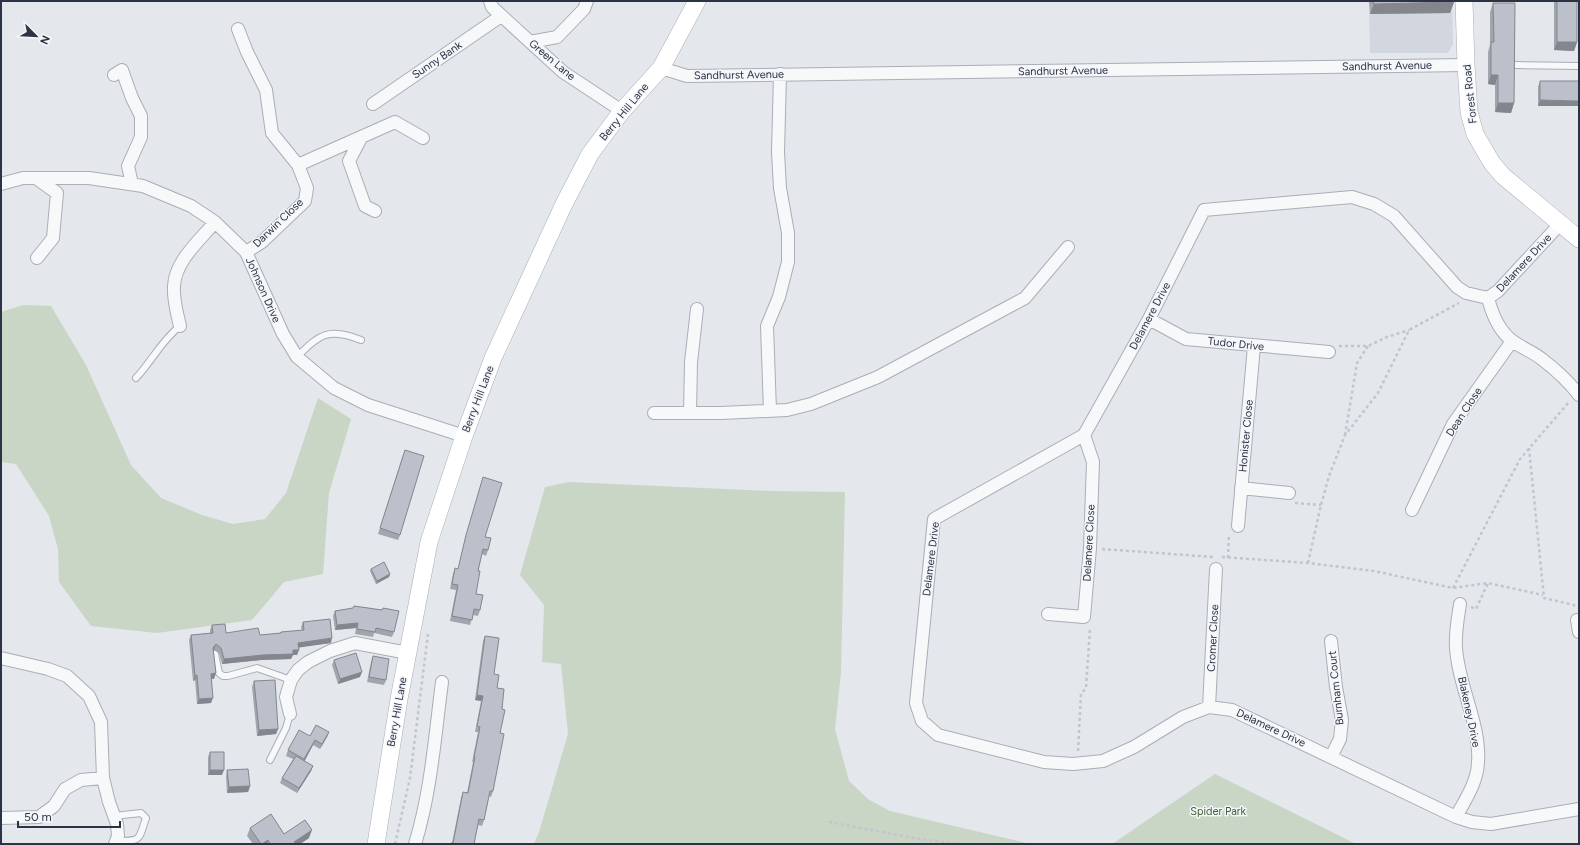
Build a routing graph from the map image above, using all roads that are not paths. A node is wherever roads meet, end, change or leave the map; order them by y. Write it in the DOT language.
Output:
graph roads {
  1 [pos="490,1"];
  2 [pos="587,1"];
  3 [pos="697,1"];
  4 [pos="1464,1"];
  5 [pos="501,16"];
  6 [pos="238,29"];
  7 [pos="530,42"];
  8 [pos="1466,65"];
  9 [pos="1516,65"];
  10 [pos="1579,66"];
  11 [pos="661,68"];
  12 [pos="780,74"];
  13 [pos="114,75"];
  14 [pos="373,104"];
  15 [pos="622,112"];
  16 [pos="361,138"];
  17 [pos="423,138"];
  18 [pos="298,165"];
  19 [pos="36,178"];
  20 [pos="1,183"];
  21 [pos="132,184"];
  22 [pos="375,211"];
  23 [pos="215,222"];
  24 [pos="1561,223"];
  25 [pos="1579,239"];
  26 [pos="1068,247"];
  27 [pos="246,252"];
  28 [pos="36,258"];
  29 [pos="1488,298"];
  30 [pos="697,309"];
  31 [pos="1149,319"];
  32 [pos="180,326"];
  33 [pos="361,340"];
  34 [pos="1512,341"];
  35 [pos="1254,346"];
  36 [pos="1329,352"];
  37 [pos="297,357"];
  38 [pos="136,378"];
  39 [pos="1578,394"];
  40 [pos="770,411"];
  41 [pos="654,413"];
  42 [pos="690,413"];
  43 [pos="1084,435"];
  44 [pos="464,436"];
  45 [pos="1241,488"];
  46 [pos="1289,493"];
  47 [pos="1412,510"];
  48 [pos="1238,526"];
  49 [pos="1216,569"];
  50 [pos="1460,604"];
  51 [pos="1048,614"];
  52 [pos="1331,641"];
  53 [pos="408,653"];
  54 [pos="215,654"];
  55 [pos="1,658"];
  56 [pos="291,680"];
  57 [pos="442,682"];
  58 [pos="1209,707"];
  59 [pos="290,714"];
  60 [pos="1331,757"];
  61 [pos="270,760"];
  62 [pos="103,778"];
  63 [pos="1579,809"];
  64 [pos="114,816"];
  65 [pos="1456,817"];
  66 [pos="1,818"];
  67 [pos="116,842"];
  68 [pos="376,844"];
  69 [pos="415,844"];
  1 -- 5 [label="street, Green Lane"];
  2 -- 7 [label="street"];
  3 -- 11 [label="street, Berry Hill Lane"];
  4 -- 8 [label="street, Forest Road"];
  5 -- 7 [label="street, Green Lane"];
  5 -- 14 [label="street, Sunny Bank"];
  6 -- 18 [label="street, Darwin Close"];
  7 -- 15 [label="street, Green Lane"];
  8 -- 12 [label="street, Sandhurst Avenue"];
  8 -- 24 [label="street, Forest Road"];
  9 -- 10 [label="lane"];
  11 -- 12 [label="street, Sandhurst Avenue"];
  11 -- 15 [label="street, Berry Hill Lane"];
  12 -- 40 [label="street"];
  13 -- 21 [label="street"];
  15 -- 44 [label="street, Berry Hill Lane"];
  16 -- 17 [label="street"];
  16 -- 18 [label="street"];
  16 -- 22 [label="street"];
  18 -- 27 [label="street, Darwin Close"];
  19 -- 20 [label="street, Johnson Drive"];
  19 -- 21 [label="street, Johnson Drive"];
  19 -- 28 [label="street"];
  21 -- 23 [label="street, Johnson Drive"];
  23 -- 27 [label="street, Johnson Drive"];
  23 -- 32 [label="street"];
  24 -- 25 [label="street, Forest Road"];
  24 -- 29 [label="street, Delamere Drive"];
  26 -- 40 [label="street"];
  27 -- 37 [label="street, Johnson Drive"];
  29 -- 31 [label="street, Delamere Drive"];
  29 -- 34 [label="street"];
  30 -- 42 [label="street"];
  31 -- 35 [label="street, Tudor Drive"];
  31 -- 43 [label="street, Delamere Drive"];
  32 -- 38 [label="lane"];
  33 -- 37 [label="lane"];
  34 -- 39 [label="street"];
  34 -- 47 [label="street, Dean Close"];
  35 -- 36 [label="street, Tudor Drive"];
  35 -- 45 [label="street, Honister Close"];
  37 -- 44 [label="street, Johnson Drive"];
  40 -- 42 [label="street"];
  41 -- 42 [label="street"];
  43 -- 51 [label="street, Delamere Close"];
  43 -- 58 [label="street, Delamere Drive"];
  44 -- 53 [label="street, Berry Hill Lane"];
  45 -- 46 [label="street"];
  45 -- 48 [label="street, Honister Close"];
  49 -- 58 [label="street, Cromer Close"];
  50 -- 65 [label="street, Blakeney Drive"];
  52 -- 60 [label="street, Burnham Court"];
  53 -- 56 [label="street"];
  53 -- 68 [label="street, Berry Hill Lane"];
  54 -- 56 [label="lane"];
  55 -- 62 [label="street"];
  56 -- 59 [label="street"];
  57 -- 69 [label="street"];
  58 -- 60 [label="street, Delamere Drive"];
  59 -- 61 [label="lane"];
  60 -- 65 [label="street, Delamere Drive"];
  62 -- 64 [label="street"];
  62 -- 66 [label="street"];
  63 -- 65 [label="street, Delamere Drive"];
  64 -- 67 [label="street"];
  64 -- 67 [label="lane"];
}
